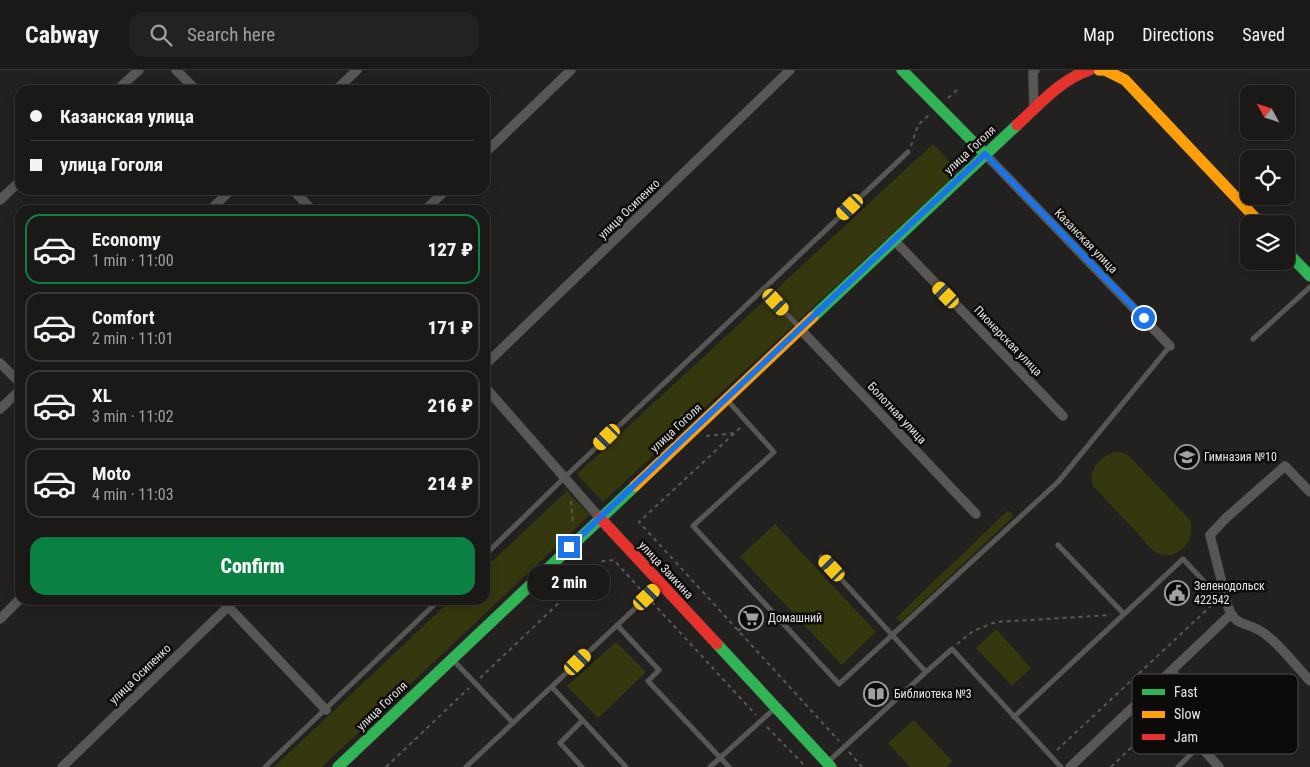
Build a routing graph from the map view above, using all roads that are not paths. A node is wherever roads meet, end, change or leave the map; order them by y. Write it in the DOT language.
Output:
graph roads {
  1 [pos="139,70"];
  2 [pos="176,70"];
  3 [pos="357,70"];
  4 [pos="571,70"];
  5 [pos="790,70"];
  6 [pos="902,70"];
  7 [pos="1036,70"];
  8 [pos="1089,70"];
  9 [pos="1099,70"];
  10 [pos="122,85"];
  11 [pos="191,85"];
  12 [pos="341,85"];
  13 [pos="1034,110"];
  14 [pos="490,147"];
  15 [pos="908,152"];
  16 [pos="985,154"];
  17 [pos="15,186"];
  18 [pos="226,195"];
  19 [pos="298,195"];
  20 [pos="441,195"];
  21 [pos="0,200"];
  22 [pos="215,205"];
  23 [pos="307,205"];
  24 [pos="430,205"];
  25 [pos="1252,215"];
  26 [pos="894,240"];
  27 [pos="1295,260"];
  28 [pos="1310,276"];
  29 [pos="1310,287"];
  30 [pos="763,290"];
  31 [pos="800,329"];
  32 [pos="1253,339"];
  33 [pos="1170,346"];
  34 [pos="490,360"];
  35 [pos="0,363"];
  36 [pos="15,378"];
  37 [pos="490,393"];
  38 [pos="15,395"];
  39 [pos="726,399"];
  40 [pos="0,409"];
  41 [pos="1064,416"];
  42 [pos="567,480"];
  43 [pos="1310,492"];
  44 [pos="976,514"];
  45 [pos="600,518"];
  46 [pos="1058,545"];
  47 [pos="490,550"];
  48 [pos="821,557"];
  49 [pos="661,584"];
  50 [pos="15,604"];
  51 [pos="225,605"];
  52 [pos="231,605"];
  53 [pos="434,605"];
  54 [pos="1229,610"];
  55 [pos="1124,614"];
  56 [pos="0,618"];
  57 [pos="617,625"];
  58 [pos="892,635"];
  59 [pos="452,659"];
  60 [pos="1173,670"];
  61 [pos="926,672"];
  62 [pos="1169,674"];
  63 [pos="1177,674"];
  64 [pos="1310,681"];
  65 [pos="552,687"];
  66 [pos="775,708"];
  67 [pos="326,710"];
  68 [pos="1132,710"];
  69 [pos="1014,717"];
  70 [pos="582,721"];
  71 [pos="513,723"];
  72 [pos="1192,754"];
  73 [pos="1207,754"];
  74 [pos="720,758"];
  75 [pos="829,765"];
  76 [pos="62,767"];
  77 [pos="265,767"];
  78 [pos="338,767"];
  79 [pos="466,767"];
  80 [pos="582,767"];
  81 [pos="626,767"];
  82 [pos="710,767"];
  83 [pos="729,767"];
  84 [pos="1061,767"];
  85 [pos="1070,767"];
  86 [pos="1178,767"];
  87 [pos="1219,767"];
  1 -- 10 [label="street"];
  2 -- 11 [label="street"];
  3 -- 12 [label="street"];
  4 -- 14 [label="street"];
  5 -- 34 [label="street, улица Осипенко"];
  6 -- 16 [label="main road"];
  7 -- 13 [label="street"];
  8 -- 13 [label="main road, улица Гоголя"];
  9 -- 25 [label="main road"];
  13 -- 16 [label="main road, улица Гоголя"];
  15 -- 30 [label="lane"];
  16 -- 26 [label="main road, улица Гоголя"];
  16 -- 33 [label="street, Казанская улица"];
  17 -- 21 [label="street"];
  18 -- 22 [label="street"];
  19 -- 23 [label="street"];
  20 -- 24 [label="street"];
  26 -- 31 [label="main road, улица Гоголя"];
  26 -- 41 [label="street, Пионерская улица"];
  27 -- 28 [label="main road"];
  29 -- 32 [label="lane"];
  30 -- 31 [label="lane"];
  30 -- 42 [label="lane"];
  31 -- 39 [label="main road, улица Гоголя"];
  31 -- 44 [label="street, Болотная улица"];
  33 -- 58 [label="lane"];
  35 -- 36 [label="street"];
  37 -- 42 [label="street, улица Заикина"];
  38 -- 40 [label="street"];
  39 -- 45 [label="main road, улица Гоголя"];
  39 -- 58 [label="lane"];
  42 -- 45 [label="street, улица Заикина"];
  42 -- 47 [label="lane"];
  43 -- 54 [label="street"];
  45 -- 49 [label="main road, улица Заикина"];
  45 -- 59 [label="main road, улица Гоголя"];
  46 -- 55 [label="lane"];
  48 -- 58 [label="lane"];
  49 -- 57 [label="lane"];
  49 -- 66 [label="main road, улица Заикина"];
  50 -- 56 [label="street"];
  51 -- 76 [label="street, улица Осипенко"];
  52 -- 67 [label="street"];
  53 -- 67 [label="lane"];
  54 -- 55 [label="lane"];
  54 -- 60 [label="street"];
  54 -- 64 [label="street"];
  55 -- 69 [label="lane"];
  57 -- 65 [label="lane"];
  57 -- 74 [label="lane"];
  58 -- 61 [label="lane"];
  59 -- 71 [label="lane"];
  59 -- 78 [label="main road, улица Гоголя"];
  60 -- 62 [label="street"];
  60 -- 63 [label="lane"];
  61 -- 69 [label="lane"];
  61 -- 75 [label="lane"];
  65 -- 70 [label="lane"];
  65 -- 71 [label="lane"];
  66 -- 74 [label="lane"];
  66 -- 75 [label="main road, улица Заикина"];
  67 -- 77 [label="lane"];
  68 -- 85 [label="street"];
  69 -- 84 [label="lane"];
  70 -- 80 [label="lane"];
  70 -- 81 [label="lane"];
  71 -- 79 [label="lane"];
  72 -- 86 [label="lane"];
  73 -- 87 [label="street"];
  74 -- 82 [label="lane"];
  74 -- 83 [label="lane"];
}
